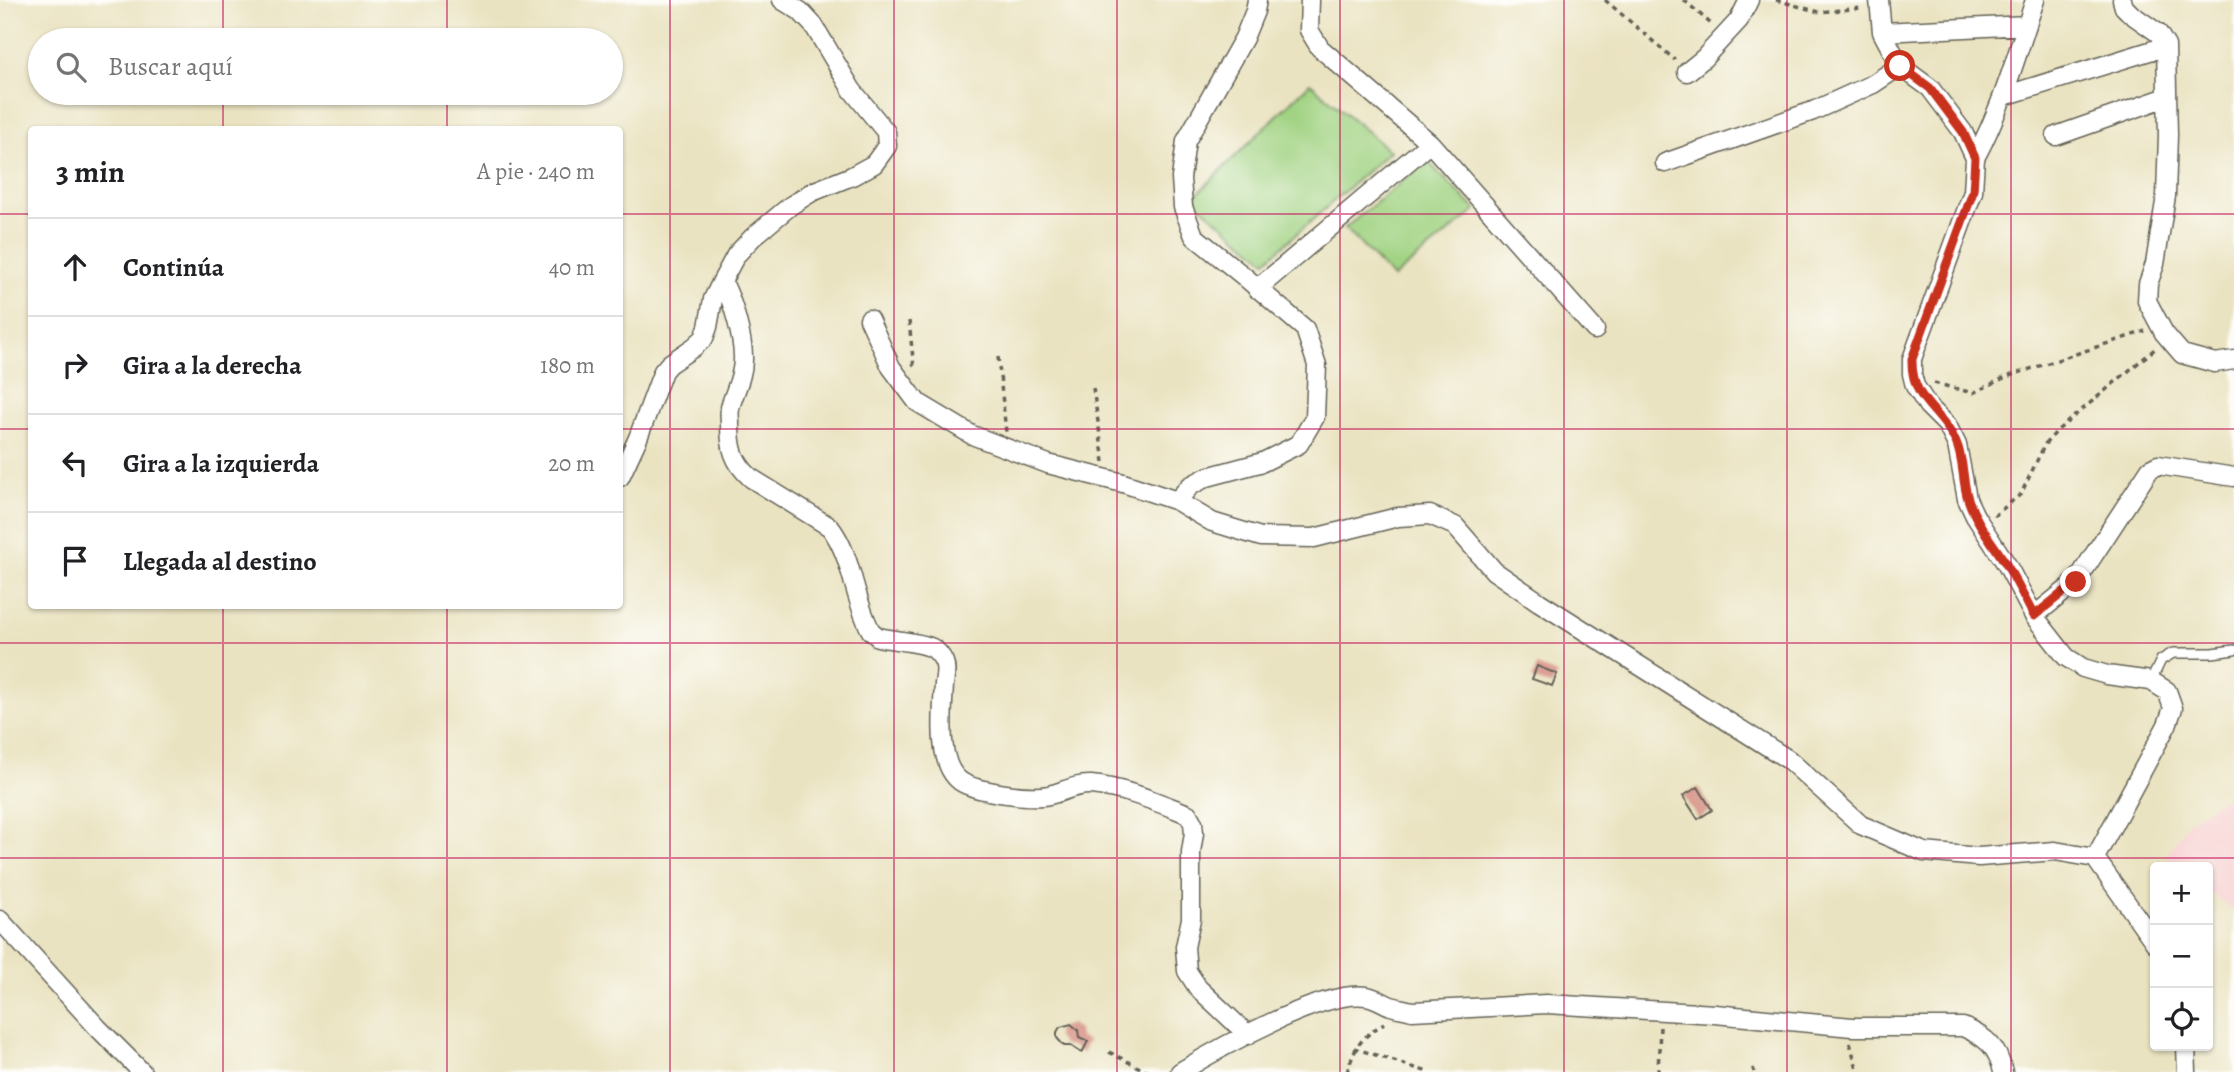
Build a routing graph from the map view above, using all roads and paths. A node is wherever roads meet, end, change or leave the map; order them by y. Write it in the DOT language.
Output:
graph roads {
  1 [pos="782,0"];
  2 [pos="1257,0"];
  3 [pos="1310,0"];
  4 [pos="1605,0"];
  5 [pos="1684,0"];
  6 [pos="1749,0"];
  7 [pos="1776,0"];
  8 [pos="2035,0"];
  9 [pos="2122,0"];
  10 [pos="1879,3"];
  11 [pos="2027,25"];
  12 [pos="1882,32"];
  13 [pos="1724,36"];
  14 [pos="2166,46"];
  15 [pos="1900,66"];
  16 [pos="1687,72"];
  17 [pos="2004,96"];
  18 [pos="2167,97"];
  19 [pos="2056,136"];
  20 [pos="1430,143"];
  21 [pos="1975,158"];
  22 [pos="1665,163"];
  23 [pos="722,281"];
  24 [pos="1257,289"];
  25 [pos="869,319"];
  26 [pos="909,321"];
  27 [pos="1595,330"];
  28 [pos="2164,331"];
  29 [pos="998,357"];
  30 [pos="2234,360"];
  31 [pos="1915,386"];
  32 [pos="1093,388"];
  33 [pos="917,402"];
  34 [pos="1008,449"];
  35 [pos="623,470"];
  36 [pos="2234,477"];
  37 [pos="1107,479"];
  38 [pos="1177,501"];
  39 [pos="1982,526"];
  40 [pos="2034,616"];
  41 [pos="2234,650"];
  42 [pos="2151,681"];
  43 [pos="2095,858"];
  44 [pos="0,920"];
  45 [pos="2150,936"];
  46 [pos="1412,1011"];
  47 [pos="1660,1027"];
  48 [pos="1248,1035"];
  49 [pos="1850,1043"];
  50 [pos="1354,1048"];
  51 [pos="2186,1051"];
  52 [pos="1109,1052"];
  53 [pos="142,1072"];
  54 [pos="1148,1072"];
  55 [pos="1180,1072"];
  56 [pos="1347,1072"];
  57 [pos="1428,1072"];
  58 [pos="1658,1072"];
  59 [pos="1858,1072"];
  60 [pos="2003,1072"];
  61 [pos="2187,1072"];
  1 -- 23 [label="street"];
  2 -- 24 [label="street"];
  3 -- 20 [label="street"];
  4 -- 16 [label="path"];
  5 -- 13 [label="path"];
  6 -- 13 [label="street"];
  7 -- 10 [label="path"];
  8 -- 11 [label="street"];
  9 -- 14 [label="street"];
  10 -- 12 [label="street"];
  11 -- 12 [label="street"];
  11 -- 17 [label="street"];
  12 -- 15 [label="street"];
  13 -- 16 [label="street"];
  14 -- 17 [label="street"];
  14 -- 18 [label="street"];
  15 -- 21 [label="street"];
  15 -- 22 [label="street"];
  17 -- 21 [label="street"];
  18 -- 19 [label="street"];
  18 -- 28 [label="street"];
  20 -- 24 [label="street"];
  20 -- 27 [label="street"];
  21 -- 31 [label="street"];
  23 -- 35 [label="street"];
  23 -- 48 [label="street"];
  24 -- 38 [label="street"];
  25 -- 33 [label="street"];
  26 -- 33 [label="path"];
  28 -- 30 [label="street"];
  28 -- 31 [label="path"];
  28 -- 39 [label="path"];
  29 -- 34 [label="path"];
  31 -- 39 [label="street"];
  32 -- 37 [label="path"];
  33 -- 34 [label="street"];
  34 -- 37 [label="street"];
  36 -- 40 [label="street"];
  37 -- 38 [label="street"];
  38 -- 43 [label="street"];
  39 -- 40 [label="street"];
  40 -- 42 [label="street"];
  41 -- 42 [label="lane"];
  42 -- 43 [label="street"];
  43 -- 45 [label="street"];
  44 -- 53 [label="street"];
  46 -- 48 [label="street"];
  46 -- 50 [label="path"];
  46 -- 60 [label="street"];
  47 -- 58 [label="path"];
  48 -- 55 [label="street"];
  49 -- 59 [label="path"];
  50 -- 56 [label="path"];
  50 -- 57 [label="path"];
  51 -- 61 [label="street"];
  52 -- 54 [label="path"];
}
